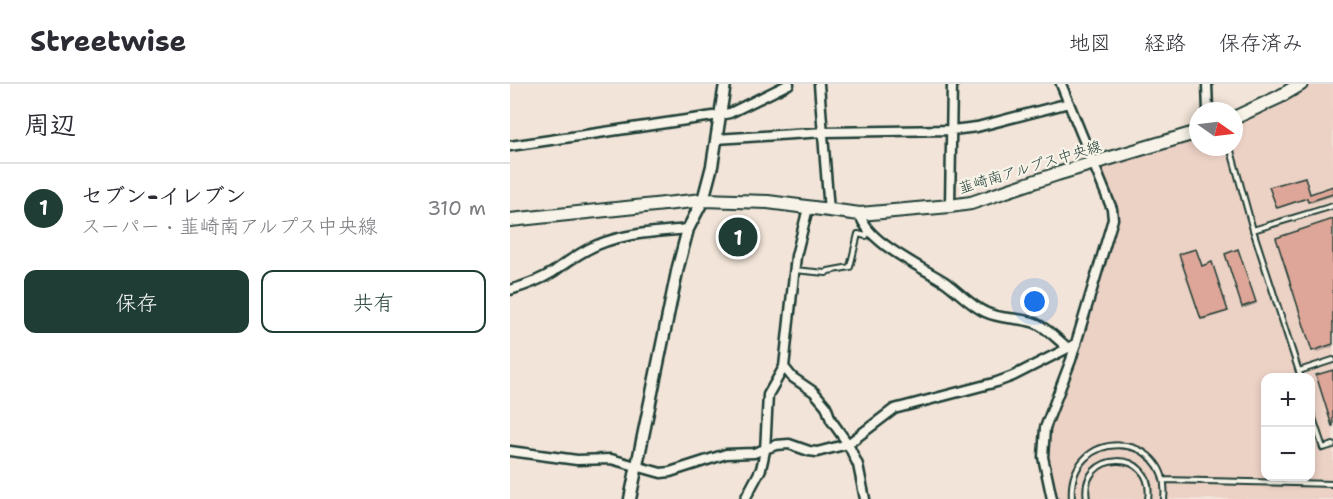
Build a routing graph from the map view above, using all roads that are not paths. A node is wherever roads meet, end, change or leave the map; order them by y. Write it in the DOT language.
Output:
graph roads {
  1 [pos="725,84"];
  2 [pos="789,84"];
  3 [pos="819,84"];
  4 [pos="952,84"];
  5 [pos="1061,84"];
  6 [pos="1207,84"];
  7 [pos="1301,84"];
  8 [pos="1208,102"];
  9 [pos="1069,103"];
  10 [pos="1243,114"];
  11 [pos="720,116"];
  12 [pos="952,130"];
  13 [pos="824,132"];
  14 [pos="1189,135"];
  15 [pos="716,140"];
  16 [pos="510,146"];
  17 [pos="1233,156"];
  18 [pos="1093,162"];
  19 [pos="703,201"];
  20 [pos="950,206"];
  21 [pos="1333,206"];
  22 [pos="808,208"];
  23 [pos="829,211"];
  24 [pos="860,214"];
  25 [pos="510,220"];
  26 [pos="688,229"];
  27 [pos="868,229"];
  28 [pos="1254,230"];
  29 [pos="794,270"];
  30 [pos="510,291"];
  31 [pos="1072,346"];
  32 [pos="1333,360"];
  33 [pos="784,367"];
  34 [pos="1299,371"];
  35 [pos="1315,422"];
  36 [pos="848,444"];
  37 [pos="1333,445"];
  38 [pos="510,451"];
  39 [pos="765,451"];
  40 [pos="637,465"];
  41 [pos="1164,480"];
  42 [pos="1333,484"];
  43 [pos="630,499"];
  44 [pos="746,499"];
  45 [pos="865,499"];
  46 [pos="1052,499"];
  47 [pos="1071,499"];
  48 [pos="1087,499"];
  49 [pos="1148,499"];
  50 [pos="1164,499"];
  1 -- 11 [label="street"];
  2 -- 11 [label="street"];
  3 -- 13 [label="street"];
  4 -- 12 [label="street"];
  5 -- 9 [label="street"];
  6 -- 8 [label="street"];
  7 -- 10 [label="main road"];
  9 -- 12 [label="street"];
  9 -- 18 [label="street"];
  11 -- 15 [label="street"];
  11 -- 16 [label="street"];
  12 -- 13 [label="street"];
  12 -- 20 [label="street"];
  13 -- 15 [label="street"];
  13 -- 23 [label="street"];
  14 -- 18 [label="main road, 韮崎南アルプス中央線"];
  15 -- 19 [label="street"];
  17 -- 28 [label="lane"];
  18 -- 20 [label="main road, 韮崎南アルプス中央線"];
  18 -- 31 [label="street"];
  19 -- 22 [label="main road, 韮崎南アルプス中央線"];
  19 -- 25 [label="main road, 韮崎南アルプス中央線"];
  19 -- 26 [label="street"];
  20 -- 24 [label="main road, 韮崎南アルプス中央線"];
  21 -- 28 [label="lane"];
  22 -- 23 [label="main road, 韮崎南アルプス中央線"];
  22 -- 29 [label="street"];
  23 -- 24 [label="main road, 韮崎南アルプス中央線"];
  24 -- 27 [label="street"];
  26 -- 30 [label="street"];
  26 -- 40 [label="street"];
  27 -- 29 [label="lane"];
  27 -- 31 [label="street"];
  28 -- 34 [label="lane"];
  29 -- 33 [label="street"];
  31 -- 36 [label="street"];
  31 -- 46 [label="street"];
  32 -- 34 [label="lane"];
  33 -- 36 [label="street"];
  33 -- 39 [label="street"];
  35 -- 37 [label="lane"];
  36 -- 39 [label="street"];
  36 -- 45 [label="street"];
  38 -- 40 [label="street"];
  39 -- 40 [label="street"];
  39 -- 44 [label="street"];
  40 -- 43 [label="street"];
  41 -- 42 [label="lane"];
  41 -- 47 [label="lane"];
  41 -- 50 [label="lane"];
  48 -- 49 [label="lane"];
}
